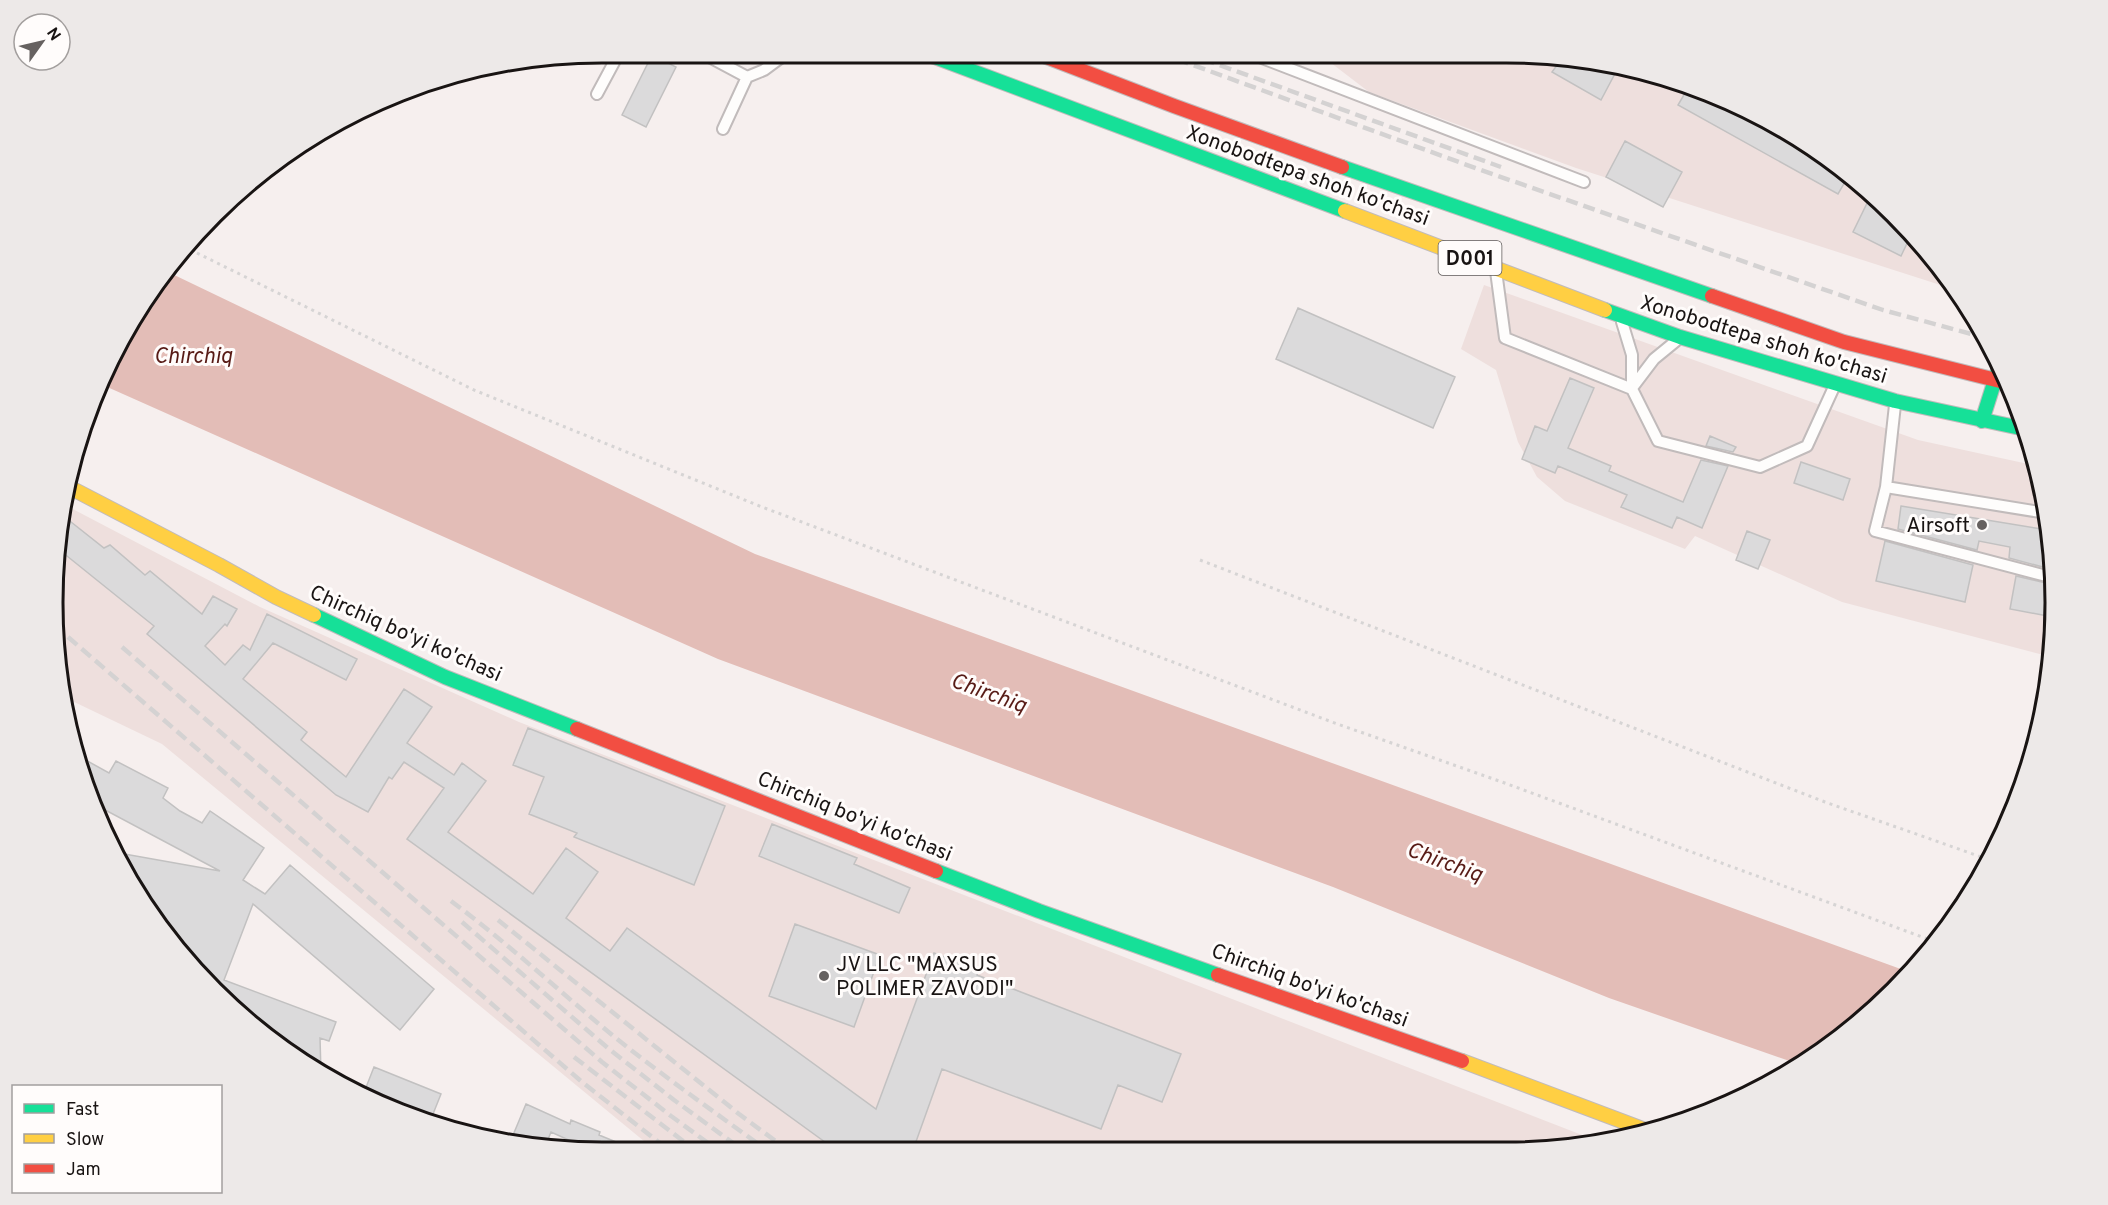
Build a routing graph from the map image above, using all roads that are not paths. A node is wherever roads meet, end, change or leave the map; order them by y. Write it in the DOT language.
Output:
graph roads {
  1 [pos="613,63"];
  2 [pos="721,63"];
  3 [pos="773,63"];
  4 [pos="950,63"];
  5 [pos="1062,63"];
  6 [pos="1275,63"];
  7 [pos="747,77"];
  8 [pos="597,94"];
  9 [pos="723,129"];
  10 [pos="1584,182"];
  11 [pos="1496,267"];
  12 [pos="1620,316"];
  13 [pos="1680,337"];
  14 [pos="1996,380"];
  15 [pos="1835,384"];
  16 [pos="1999,385"];
  17 [pos="1632,388"];
  18 [pos="1895,401"];
  19 [pos="1982,422"];
  20 [pos="2015,427"];
  21 [pos="1886,487"];
  22 [pos="75,490"];
  23 [pos="2037,512"];
  24 [pos="2044,575"];
  25 [pos="1635,1126"];
  1 -- 8 [label="lane"];
  2 -- 7 [label="lane"];
  3 -- 7 [label="lane"];
  4 -- 11 [label="main road, Xonobodtepa shoh ko'chasi / D001"];
  5 -- 14 [label="main road, Xonobodtepa shoh ko'chasi / D001"];
  6 -- 10 [label="lane"];
  7 -- 9 [label="lane"];
  11 -- 12 [label="main road, Xonobodtepa shoh ko'chasi / D001"];
  11 -- 17 [label="lane"];
  12 -- 13 [label="main road, Xonobodtepa shoh ko'chasi / D001"];
  12 -- 17 [label="lane"];
  13 -- 15 [label="main road, Xonobodtepa shoh ko'chasi / D001"];
  13 -- 17 [label="lane"];
  15 -- 17 [label="lane"];
  15 -- 18 [label="main road, Xonobodtepa shoh ko'chasi / D001"];
  16 -- 19 [label="main road"];
  18 -- 19 [label="main road, Xonobodtepa shoh ko'chasi / D001"];
  18 -- 21 [label="lane"];
  19 -- 20 [label="main road, Xonobodtepa shoh ko'chasi / D001"];
  21 -- 23 [label="lane"];
  21 -- 24 [label="lane"];
  22 -- 25 [label="main road, Chirchiq bo'yi ko'chasi"];
}
